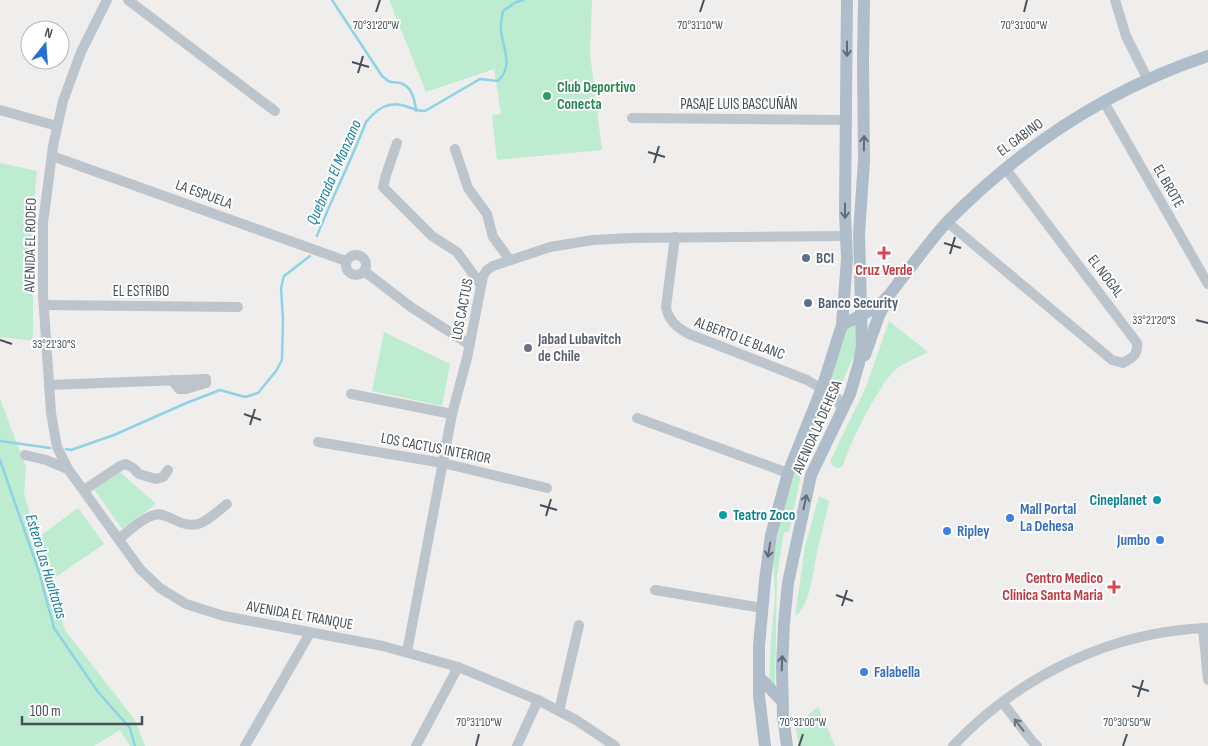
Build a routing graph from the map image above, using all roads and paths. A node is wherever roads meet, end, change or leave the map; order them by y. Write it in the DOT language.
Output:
graph roads {
  1 [pos="107,0"];
  2 [pos="128,0"];
  3 [pos="847,0"];
  4 [pos="864,0"];
  5 [pos="1115,0"];
  6 [pos="1208,56"];
  7 [pos="1148,80"];
  8 [pos="1104,102"];
  9 [pos="0,110"];
  10 [pos="275,111"];
  11 [pos="632,118"];
  12 [pos="846,120"];
  13 [pos="57,126"];
  14 [pos="397,143"];
  15 [pos="455,150"];
  16 [pos="52,156"];
  17 [pos="1005,168"];
  18 [pos="947,222"];
  19 [pos="846,236"];
  20 [pos="675,237"];
  21 [pos="510,260"];
  22 [pos="1208,284"];
  23 [pos="481,285"];
  24 [pos="890,294"];
  25 [pos="44,305"];
  26 [pos="238,307"];
  27 [pos="862,314"];
  28 [pos="842,326"];
  29 [pos="470,345"];
  30 [pos="172,380"];
  31 [pos="49,385"];
  32 [pos="853,386"];
  33 [pos="822,388"];
  34 [pos="351,394"];
  35 [pos="842,410"];
  36 [pos="452,414"];
  37 [pos="637,418"];
  38 [pos="318,442"];
  39 [pos="25,455"];
  40 [pos="443,463"];
  41 [pos="68,469"];
  42 [pos="168,470"];
  43 [pos="788,474"];
  44 [pos="547,488"];
  45 [pos="84,490"];
  46 [pos="227,504"];
  47 [pos="119,539"];
  48 [pos="656,590"];
  49 [pos="762,608"];
  50 [pos="580,625"];
  51 [pos="1205,628"];
  52 [pos="310,633"];
  53 [pos="407,652"];
  54 [pos="458,667"];
  55 [pos="759,678"];
  56 [pos="1208,680"];
  57 [pos="538,700"];
  58 [pos="782,701"];
  59 [pos="1003,703"];
  60 [pos="559,711"];
  61 [pos="245,746"];
  62 [pos="416,746"];
  63 [pos="517,746"];
  64 [pos="615,746"];
  65 [pos="765,746"];
  66 [pos="787,746"];
  67 [pos="953,746"];
  68 [pos="1037,746"];
  1 -- 13 [label="street, AVENIDA EL RODEO"];
  2 -- 10 [label="street"];
  3 -- 12 [label="main road, AVENIDA LA DEHESA, one-way"];
  27 -- 4 [label="main road, AVENIDA LA DEHESA, one-way"];
  5 -- 7 [label="street"];
  6 -- 7 [label="main road, EL GABINO"];
  7 -- 8 [label="main road, EL GABINO"];
  8 -- 17 [label="main road, EL GABINO"];
  8 -- 22 [label="street, EL BROTE"];
  9 -- 13 [label="street"];
  11 -- 12 [label="street, PASAJE LUIS BASCUÑÁN"];
  12 -- 19 [label="main road, AVENIDA LA DEHESA, one-way"];
  13 -- 16 [label="street, AVENIDA EL RODEO"];
  14 -- 23 [label="street"];
  15 -- 21 [label="street"];
  16 -- 25 [label="street, AVENIDA EL RODEO"];
  16 -- 29 [label="street, LA ESPUELA"];
  17 -- 18 [label="main road, EL GABINO"];
  17 -- 18 [label="street, EL NOGAL"];
  18 -- 24 [label="main road, EL GABINO"];
  19 -- 20 [label="street, LOS CACTUS"];
  19 -- 28 [label="main road, AVENIDA LA DEHESA"];
  20 -- 21 [label="street, LOS CACTUS"];
  20 -- 33 [label="street, ALBERTO LE BLANC"];
  21 -- 23 [label="street, LOS CACTUS"];
  23 -- 29 [label="street, LOS CACTUS"];
  24 -- 27 [label="main road, EL GABINO"];
  24 -- 32 [label="main road, EL GABINO"];
  25 -- 26 [label="street, EL ESTRIBO"];
  25 -- 31 [label="street, AVENIDA EL RODEO"];
  27 -- 28 [label="main road, EL GABINO"];
  27 -- 32 [label="main road, AVENIDA LA DEHESA"];
  28 -- 33 [label="main road, AVENIDA LA DEHESA"];
  29 -- 36 [label="street, LOS CACTUS"];
  30 -- 31 [label="street"];
  31 -- 41 [label="street, AVENIDA EL RODEO"];
  32 -- 35 [label="main road, AVENIDA LA DEHESA"];
  33 -- 35 [label="street, ALBERTO LE BLANC"];
  33 -- 43 [label="main road, AVENIDA LA DEHESA"];
  34 -- 36 [label="street"];
  58 -- 35 [label="main road, AVENIDA LA DEHESA, one-way"];
  36 -- 40 [label="street, LOS CACTUS"];
  37 -- 43 [label="street"];
  38 -- 40 [label="street, LOS CACTUS INTERIOR"];
  39 -- 41 [label="street"];
  40 -- 44 [label="street, LOS CACTUS INTERIOR"];
  40 -- 53 [label="street, LOS CACTUS"];
  41 -- 45 [label="street, AVENIDA EL TRANQUE"];
  42 -- 45 [label="street"];
  43 -- 49 [label="main road, AVENIDA LA DEHESA, one-way"];
  45 -- 47 [label="street, AVENIDA EL TRANQUE"];
  46 -- 47 [label="street"];
  47 -- 52 [label="street, AVENIDA EL TRANQUE"];
  48 -- 49 [label="street"];
  49 -- 55 [label="main road, AVENIDA LA DEHESA"];
  50 -- 60 [label="street"];
  51 -- 56 [label="street"];
  51 -- 59 [label="street"];
  52 -- 53 [label="street, AVENIDA EL TRANQUE"];
  52 -- 61 [label="street"];
  53 -- 54 [label="street, AVENIDA EL TRANQUE"];
  54 -- 57 [label="street, AVENIDA EL TRANQUE"];
  54 -- 62 [label="street"];
  55 -- 58 [label="main road"];
  55 -- 65 [label="main road, AVENIDA LA DEHESA"];
  57 -- 60 [label="street, AVENIDA EL TRANQUE"];
  57 -- 63 [label="street"];
  58 -- 66 [label="main road, AVENIDA LA DEHESA"];
  59 -- 67 [label="street"];
  68 -- 59 [label="street, one-way"];
  60 -- 64 [label="street, AVENIDA EL TRANQUE"];
}
